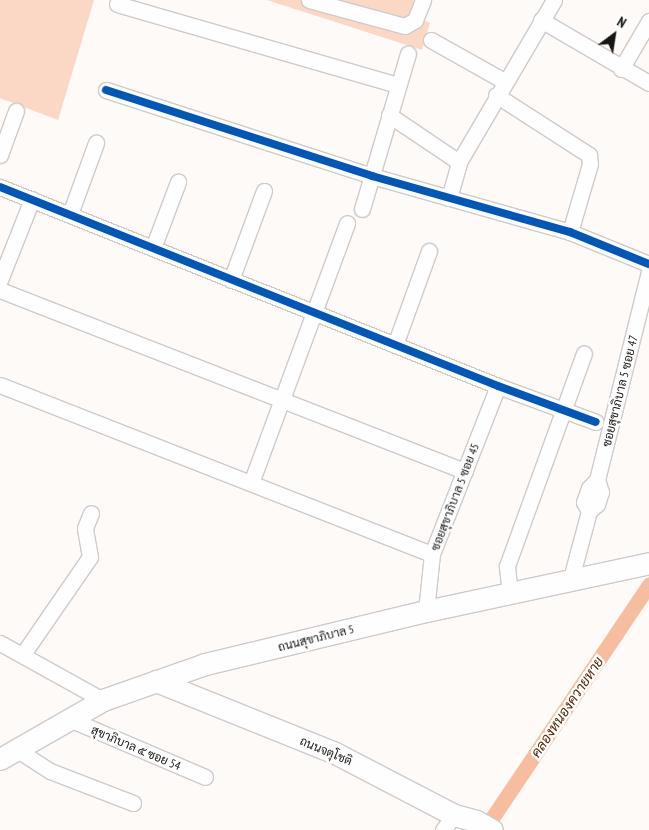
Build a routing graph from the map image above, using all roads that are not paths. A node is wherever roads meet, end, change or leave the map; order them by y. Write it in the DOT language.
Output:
graph roads {
  1 [pos="310,0"];
  2 [pos="554,0"];
  3 [pos="117,4"];
  4 [pos="421,6"];
  5 [pos="542,20"];
  6 [pos="649,20"];
  7 [pos="431,40"];
  8 [pos="408,54"];
  9 [pos="621,68"];
  10 [pos="504,80"];
  11 [pos="649,83"];
  12 [pos="398,85"];
  13 [pos="106,90"];
  14 [pos="496,95"];
  15 [pos="16,111"];
  16 [pos="389,115"];
  17 [pos="96,143"];
  18 [pos="0,155"];
  19 [pos="459,162"];
  20 [pos="372,176"];
  21 [pos="178,182"];
  22 [pos="0,187"];
  23 [pos="264,191"];
  24 [pos="449,198"];
  25 [pos="32,199"];
  26 [pos="362,209"];
  27 [pos="70,214"];
  28 [pos="347,223"];
  29 [pos="570,232"];
  30 [pos="153,248"];
  31 [pos="429,251"];
  32 [pos="649,264"];
  33 [pos="649,272"];
  34 [pos="0,280"];
  35 [pos="231,280"];
  36 [pos="0,290"];
  37 [pos="313,313"];
  38 [pos="395,345"];
  39 [pos="584,353"];
  40 [pos="0,385"];
  41 [pos="498,386"];
  42 [pos="282,400"];
  43 [pos="562,411"];
  44 [pos="596,422"];
  45 [pos="465,471"];
  46 [pos="251,483"];
  47 [pos="91,513"];
  48 [pos="432,554"];
  49 [pos="649,563"];
  50 [pos="570,582"];
  51 [pos="510,595"];
  52 [pos="426,611"];
  53 [pos="0,643"];
  54 [pos="23,654"];
  55 [pos="156,682"];
  56 [pos="103,700"];
  57 [pos="67,718"];
  58 [pos="8,754"];
  59 [pos="205,777"];
  60 [pos="133,803"];
  61 [pos="449,822"];
  62 [pos="484,825"];
  1 -- 4 [label="street"];
  2 -- 5 [label="street"];
  3 -- 12 [label="street"];
  5 -- 9 [label="street"];
  5 -- 10 [label="street"];
  6 -- 9 [label="street"];
  7 -- 10 [label="street"];
  8 -- 12 [label="street"];
  9 -- 11 [label="street"];
  10 -- 14 [label="street"];
  12 -- 16 [label="street"];
  13 -- 20 [label="street"];
  14 -- 19 [label="street"];
  14 -- 29 [label="street"];
  15 -- 18 [label="street"];
  16 -- 19 [label="street"];
  16 -- 20 [label="street"];
  17 -- 27 [label="street"];
  19 -- 24 [label="street"];
  20 -- 24 [label="street"];
  20 -- 26 [label="street"];
  21 -- 30 [label="street"];
  22 -- 25 [label="street"];
  23 -- 35 [label="street"];
  24 -- 29 [label="street"];
  25 -- 27 [label="street"];
  25 -- 34 [label="street"];
  27 -- 30 [label="street"];
  28 -- 37 [label="street"];
  29 -- 32 [label="street"];
  30 -- 35 [label="street"];
  31 -- 38 [label="street"];
  33 -- 50 [label="street, ซอยสุขาภิบาล 5 ซอย 47"];
  35 -- 37 [label="street"];
  36 -- 42 [label="street"];
  37 -- 38 [label="street"];
  37 -- 42 [label="street"];
  38 -- 41 [label="street"];
  39 -- 43 [label="street"];
  40 -- 46 [label="street"];
  41 -- 43 [label="street"];
  41 -- 45 [label="street, ซอยสุขาภิบาล 5 ซอย 45"];
  42 -- 45 [label="street"];
  42 -- 46 [label="street"];
  43 -- 44 [label="street"];
  43 -- 51 [label="street"];
  45 -- 48 [label="street, ซอยสุขาภิบาล 5 ซอย 45"];
  46 -- 48 [label="street"];
  47 -- 54 [label="street"];
  48 -- 52 [label="street, ซอยสุขาภิบาล 5 ซอย 45"];
  49 -- 50 [label="main road, ถนนสุขาภิบาล 5"];
  50 -- 51 [label="main road, ถนนสุขาภิบาล 5"];
  51 -- 52 [label="main road, ถนนสุขาภิบาล 5"];
  52 -- 55 [label="main road, ถนนสุขาภิบาล 5"];
  53 -- 54 [label="street"];
  54 -- 56 [label="street"];
  55 -- 56 [label="main road, ถนนสุขาภิบาล 5"];
  55 -- 61 [label="main road, ถนนจตุโชติ"];
  56 -- 57 [label="main road, ถนนสุขาภิบาล 5"];
  57 -- 58 [label="main road, ถนนสุขาภิบาล 5"];
  57 -- 59 [label="street, สุขาภิบาล ๕ ซอย 54"];
  58 -- 60 [label="street"];
  61 -- 62 [label="main road, ถนนจตุโชติ"];
}
